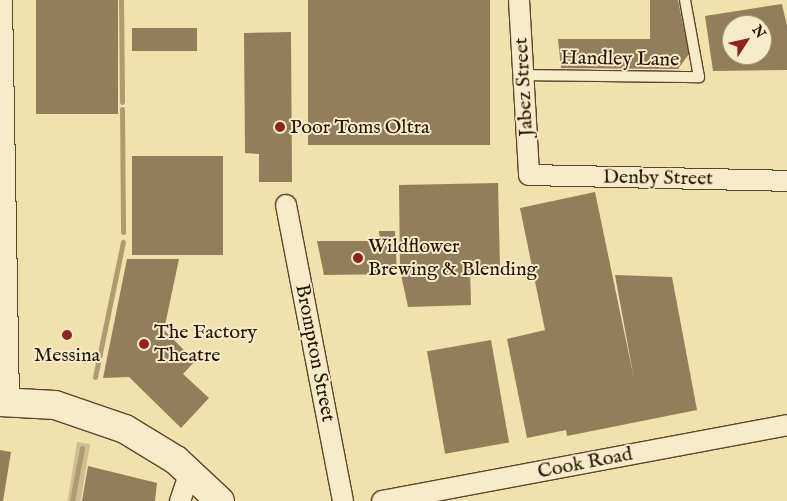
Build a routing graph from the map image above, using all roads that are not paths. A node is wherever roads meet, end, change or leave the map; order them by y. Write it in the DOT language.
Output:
graph roads {
  1 [pos="2,0"];
  2 [pos="519,0"];
  3 [pos="685,0"];
  4 [pos="523,75"];
  5 [pos="529,175"];
  6 [pos="787,181"];
  7 [pos="286,205"];
  8 [pos="4,402"];
  9 [pos="787,425"];
  10 [pos="190,472"];
  11 [pos="180,501"];
  12 [pos="220,501"];
  13 [pos="343,501"];
  14 [pos="382,501"];
  1 -- 8 [label="street"];
  2 -- 4 [label="street, Jabez Street"];
  3 -- 4 [label="lane, Handley Lane"];
  4 -- 5 [label="street, Jabez Street"];
  5 -- 6 [label="street, Denby Street"];
  7 -- 13 [label="street, Brompton Street"];
  8 -- 10 [label="main road"];
  9 -- 14 [label="street, Cook Road"];
  10 -- 11 [label="street"];
  10 -- 12 [label="main road"];
}
